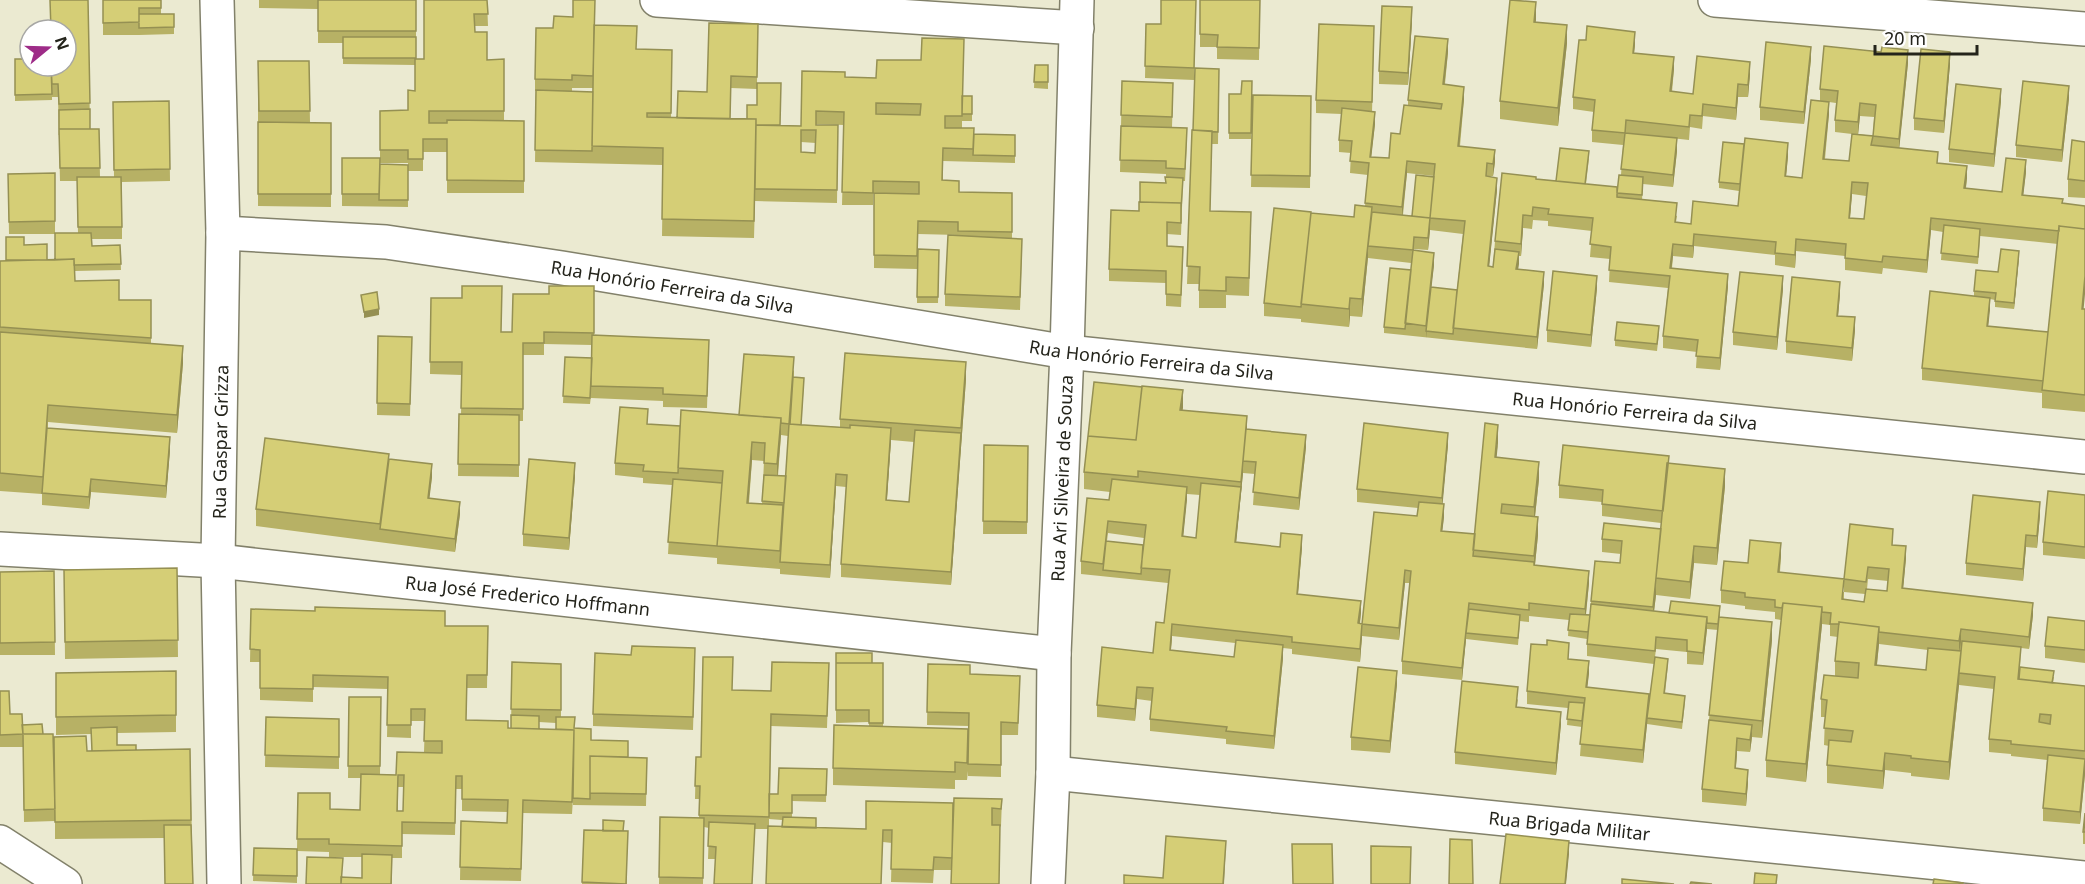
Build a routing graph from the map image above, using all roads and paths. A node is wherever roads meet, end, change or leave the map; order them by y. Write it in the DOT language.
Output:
graph roads {
  1 [pos="217,0"];
  2 [pos="657,0"];
  3 [pos="1715,0"];
  4 [pos="1077,14"];
  5 [pos="2085,29"];
  6 [pos="223,233"];
  7 [pos="1067,352"];
  8 [pos="2085,458"];
  9 [pos="0,549"];
  10 [pos="218,561"];
  11 [pos="1054,654"];
  12 [pos="1053,773"];
  13 [pos="0,842"];
  14 [pos="2085,878"];
  15 [pos="65,884"];
  16 [pos="224,884"];
  17 [pos="1048,884"];
  1 -- 6 [label="street, Rua Gaspar Grizza"];
  2 -- 4 [label="street"];
  3 -- 5 [label="street"];
  4 -- 7 [label="street, Rua Ari Silveira de Souza"];
  6 -- 7 [label="street, Rua Honório Ferreira da Silva"];
  6 -- 10 [label="street, Rua Gaspar Grizza"];
  7 -- 8 [label="street, Rua Honório Ferreira da Silva"];
  7 -- 11 [label="street, Rua Ari Silveira de Souza"];
  9 -- 10 [label="street, Rua José Frederico Hoffmann"];
  10 -- 11 [label="street, Rua José Frederico Hoffmann"];
  10 -- 16 [label="street, Rua Gaspar Grizza"];
  11 -- 12 [label="street, Rua Ari Silveira de Souza"];
  12 -- 14 [label="street, Rua Brigada Militar"];
  12 -- 17 [label="street, Rua Ari Silveira de Souza"];
  13 -- 15 [label="street"];
}
